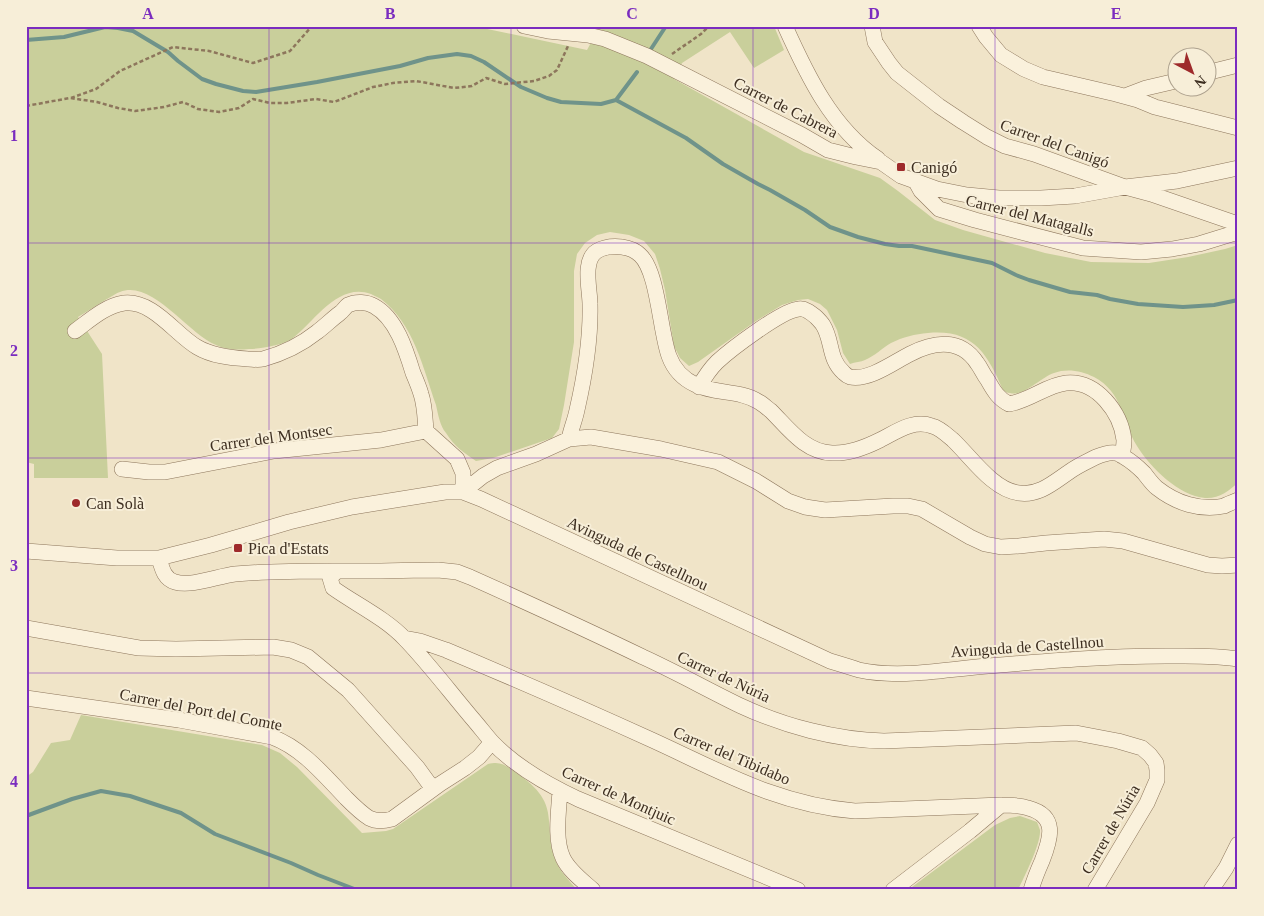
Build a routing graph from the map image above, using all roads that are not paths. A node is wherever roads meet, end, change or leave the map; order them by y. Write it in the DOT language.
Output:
graph roads {
  1 [pos="524,26"];
  2 [pos="786,26"];
  3 [pos="872,26"];
  4 [pos="979,26"];
  5 [pos="577,30"];
  6 [pos="1238,65"];
  7 [pos="1216,70"];
  8 [pos="1166,83"];
  9 [pos="1125,96"];
  10 [pos="1238,128"];
  11 [pos="881,162"];
  12 [pos="1238,168"];
  13 [pos="916,182"];
  14 [pos="1125,187"];
  15 [pos="1238,224"];
  16 [pos="1238,232"];
  17 [pos="75,330"];
  18 [pos="699,387"];
  19 [pos="426,432"];
  20 [pos="568,439"];
  21 [pos="1122,456"];
  22 [pos="122,469"];
  23 [pos="463,492"];
  24 [pos="1238,500"];
  25 [pos="26,551"];
  26 [pos="160,558"];
  27 [pos="1238,565"];
  28 [pos="337,571"];
  29 [pos="26,628"];
  30 [pos="404,638"];
  31 [pos="1238,659"];
  32 [pos="26,698"];
  33 [pos="492,742"];
  34 [pos="433,789"];
  35 [pos="560,790"];
  36 [pos="1001,805"];
  37 [pos="1238,844"];
  38 [pos="1232,871"];
  39 [pos="593,890"];
  40 [pos="798,890"];
  41 [pos="893,890"];
  42 [pos="1031,890"];
  43 [pos="1096,890"];
  44 [pos="1211,890"];
  1 -- 5 [label="street, Carrer de Cabrera"];
  2 -- 11 [label="street"];
  3 -- 14 [label="street, Carrer del Canigó"];
  4 -- 9 [label="street"];
  5 -- 11 [label="street, Carrer de Cabrera"];
  6 -- 7 [label="street"];
  8 -- 9 [label="street"];
  9 -- 10 [label="street"];
  11 -- 13 [label="street, Carrer de Cabrera"];
  12 -- 14 [label="street, Carrer de Cabrera"];
  13 -- 14 [label="street, Carrer de Cabrera"];
  13 -- 16 [label="street, Carrer del Matagalls"];
  14 -- 15 [label="street, Carrer del Canigó"];
  17 -- 19 [label="street"];
  18 -- 20 [label="street"];
  18 -- 21 [label="street"];
  18 -- 21 [label="street"];
  19 -- 22 [label="street, Carrer del Montsec"];
  19 -- 23 [label="street"];
  20 -- 23 [label="street"];
  20 -- 27 [label="street"];
  21 -- 24 [label="street"];
  23 -- 26 [label="street, Avinguda de Castellnou"];
  23 -- 31 [label="street, Avinguda de Castellnou"];
  25 -- 26 [label="street, Avinguda de Castellnou"];
  26 -- 28 [label="street, Carrer de Núria"];
  28 -- 30 [label="street, Carrer de Montjuic"];
  28 -- 43 [label="street, Carrer de Núria"];
  29 -- 34 [label="street"];
  30 -- 33 [label="street, Carrer de Montjuic"];
  30 -- 36 [label="street, Carrer del Tibidabo"];
  32 -- 34 [label="street, Carrer del Port del Comte"];
  33 -- 34 [label="street, Carrer del Port del Comte"];
  33 -- 35 [label="street, Carrer de Montjuic"];
  35 -- 39 [label="street"];
  35 -- 40 [label="street, Carrer de Montjuic"];
  36 -- 41 [label="street"];
  36 -- 42 [label="street, Carrer del Tibidabo"];
  37 -- 38 [label="street"];
  38 -- 44 [label="street"];
}
